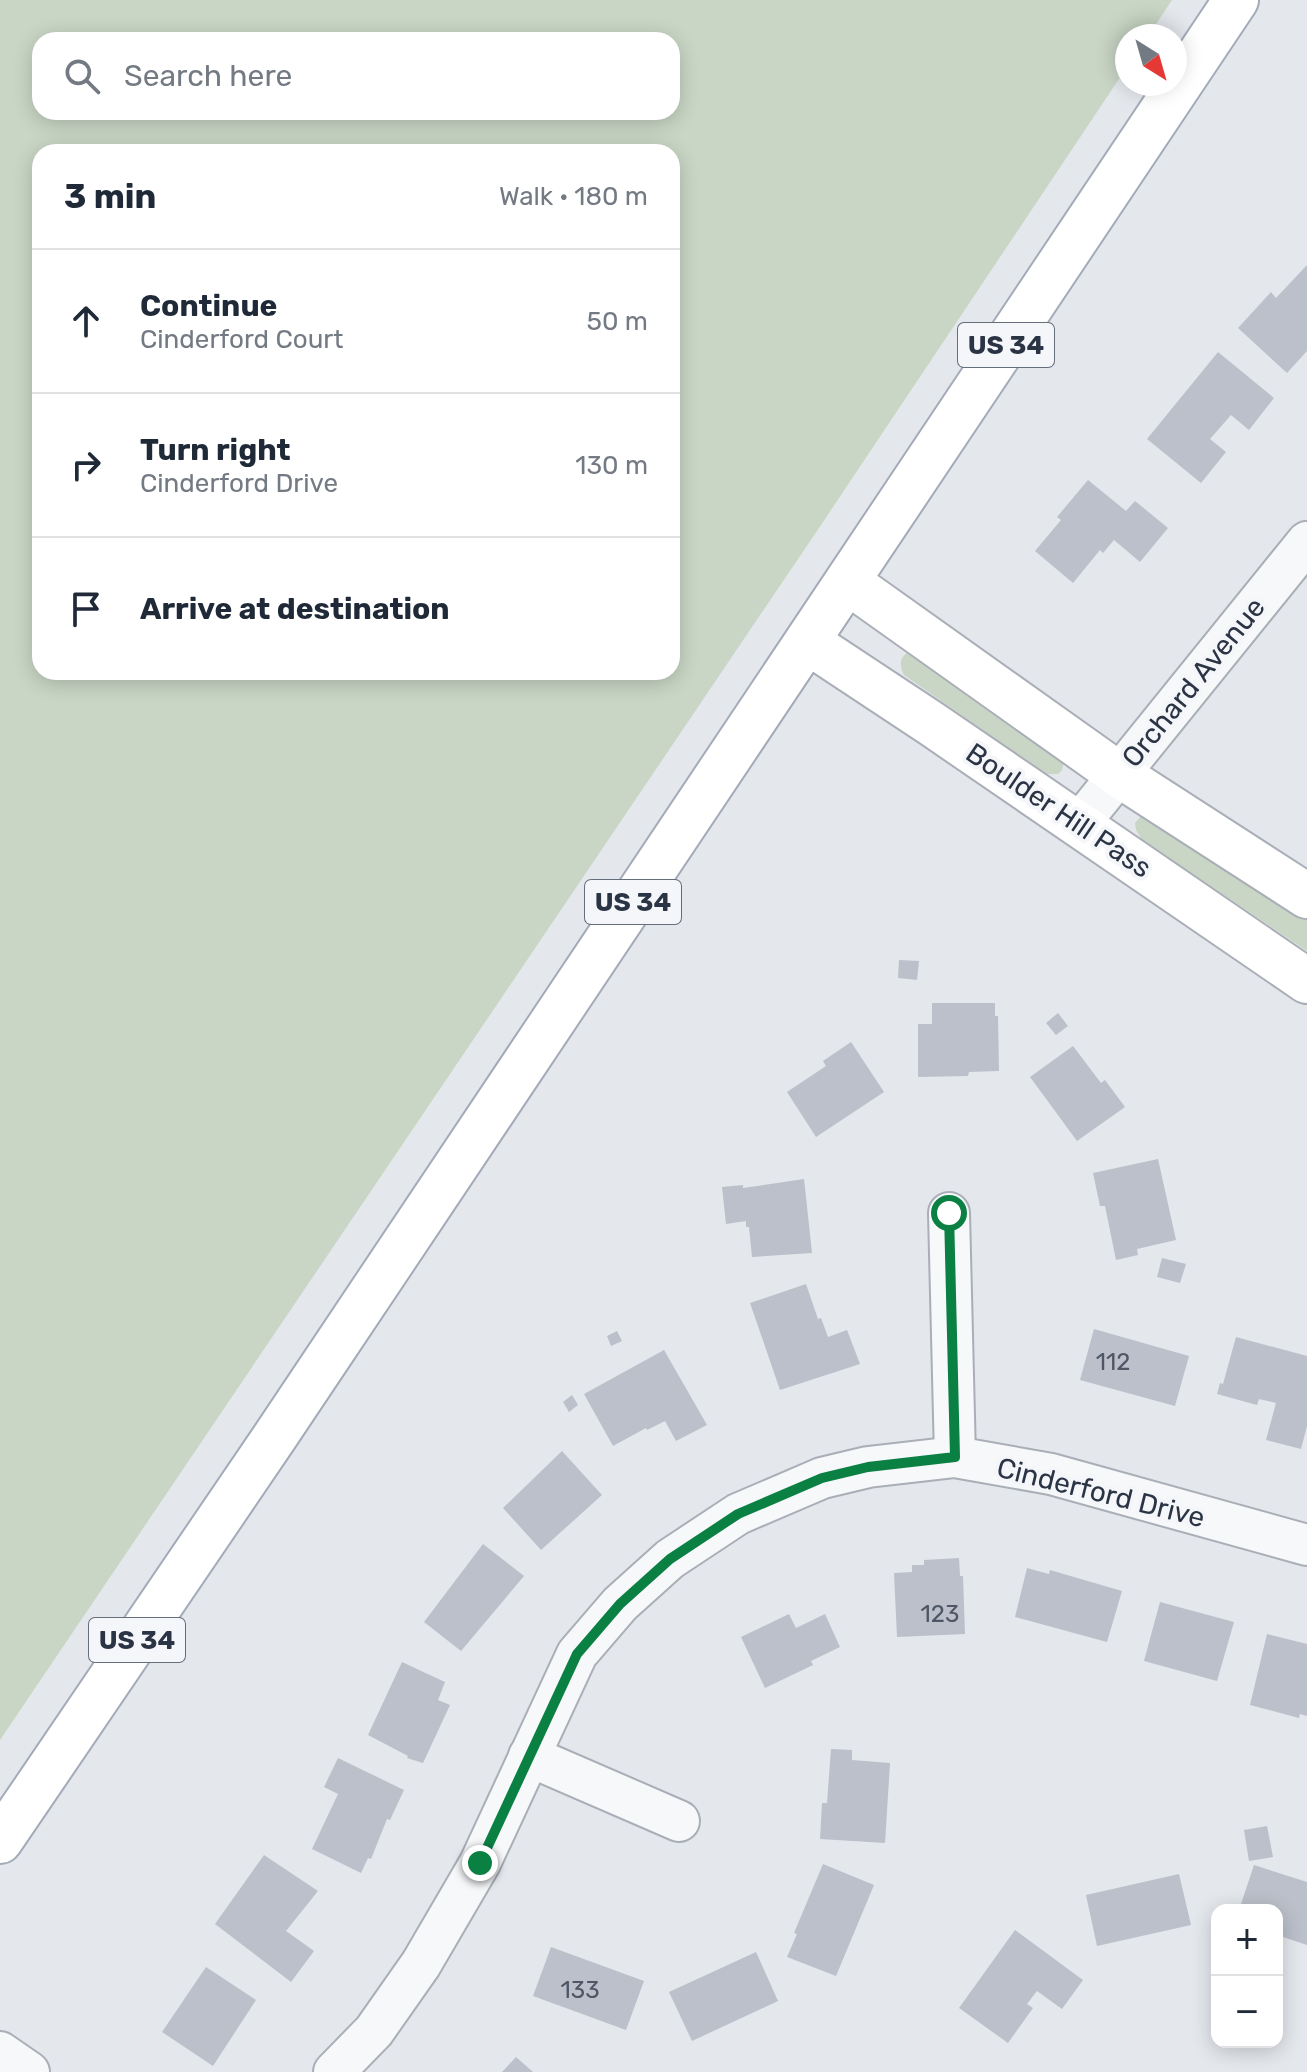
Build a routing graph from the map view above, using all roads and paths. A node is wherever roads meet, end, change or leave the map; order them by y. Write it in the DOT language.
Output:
graph roads {
  1 [pos="1236,0"];
  2 [pos="1307,542"];
  3 [pos="848,582"];
  4 [pos="808,642"];
  5 [pos="1118,774"];
  6 [pos="1079,824"];
  7 [pos="1307,896"];
  8 [pos="1307,981"];
  9 [pos="949,1213"];
  10 [pos="955,1457"];
  11 [pos="1307,1545"];
  12 [pos="529,1756"];
  13 [pos="679,1821"];
  14 [pos="0,1841"];
  15 [pos="0,2052"];
  16 [pos="29,2072"];
  17 [pos="334,2072"];
  1 -- 3 [label="main road, US 34"];
  2 -- 5 [label="street, Orchard Avenue"];
  3 -- 4 [label="main road, US 34"];
  3 -- 5 [label="main road"];
  4 -- 6 [label="main road, Boulder Hill Pass"];
  4 -- 14 [label="main road, US 34"];
  5 -- 6 [label="street, Orchard Avenue"];
  5 -- 7 [label="main road"];
  6 -- 8 [label="main road, Boulder Hill Pass"];
  9 -- 10 [label="street"];
  10 -- 11 [label="street, Cinderford Drive"];
  10 -- 12 [label="street, Cinderford Drive"];
  12 -- 13 [label="street"];
  12 -- 17 [label="street, Cinderford Drive"];
  15 -- 16 [label="street"];
}
